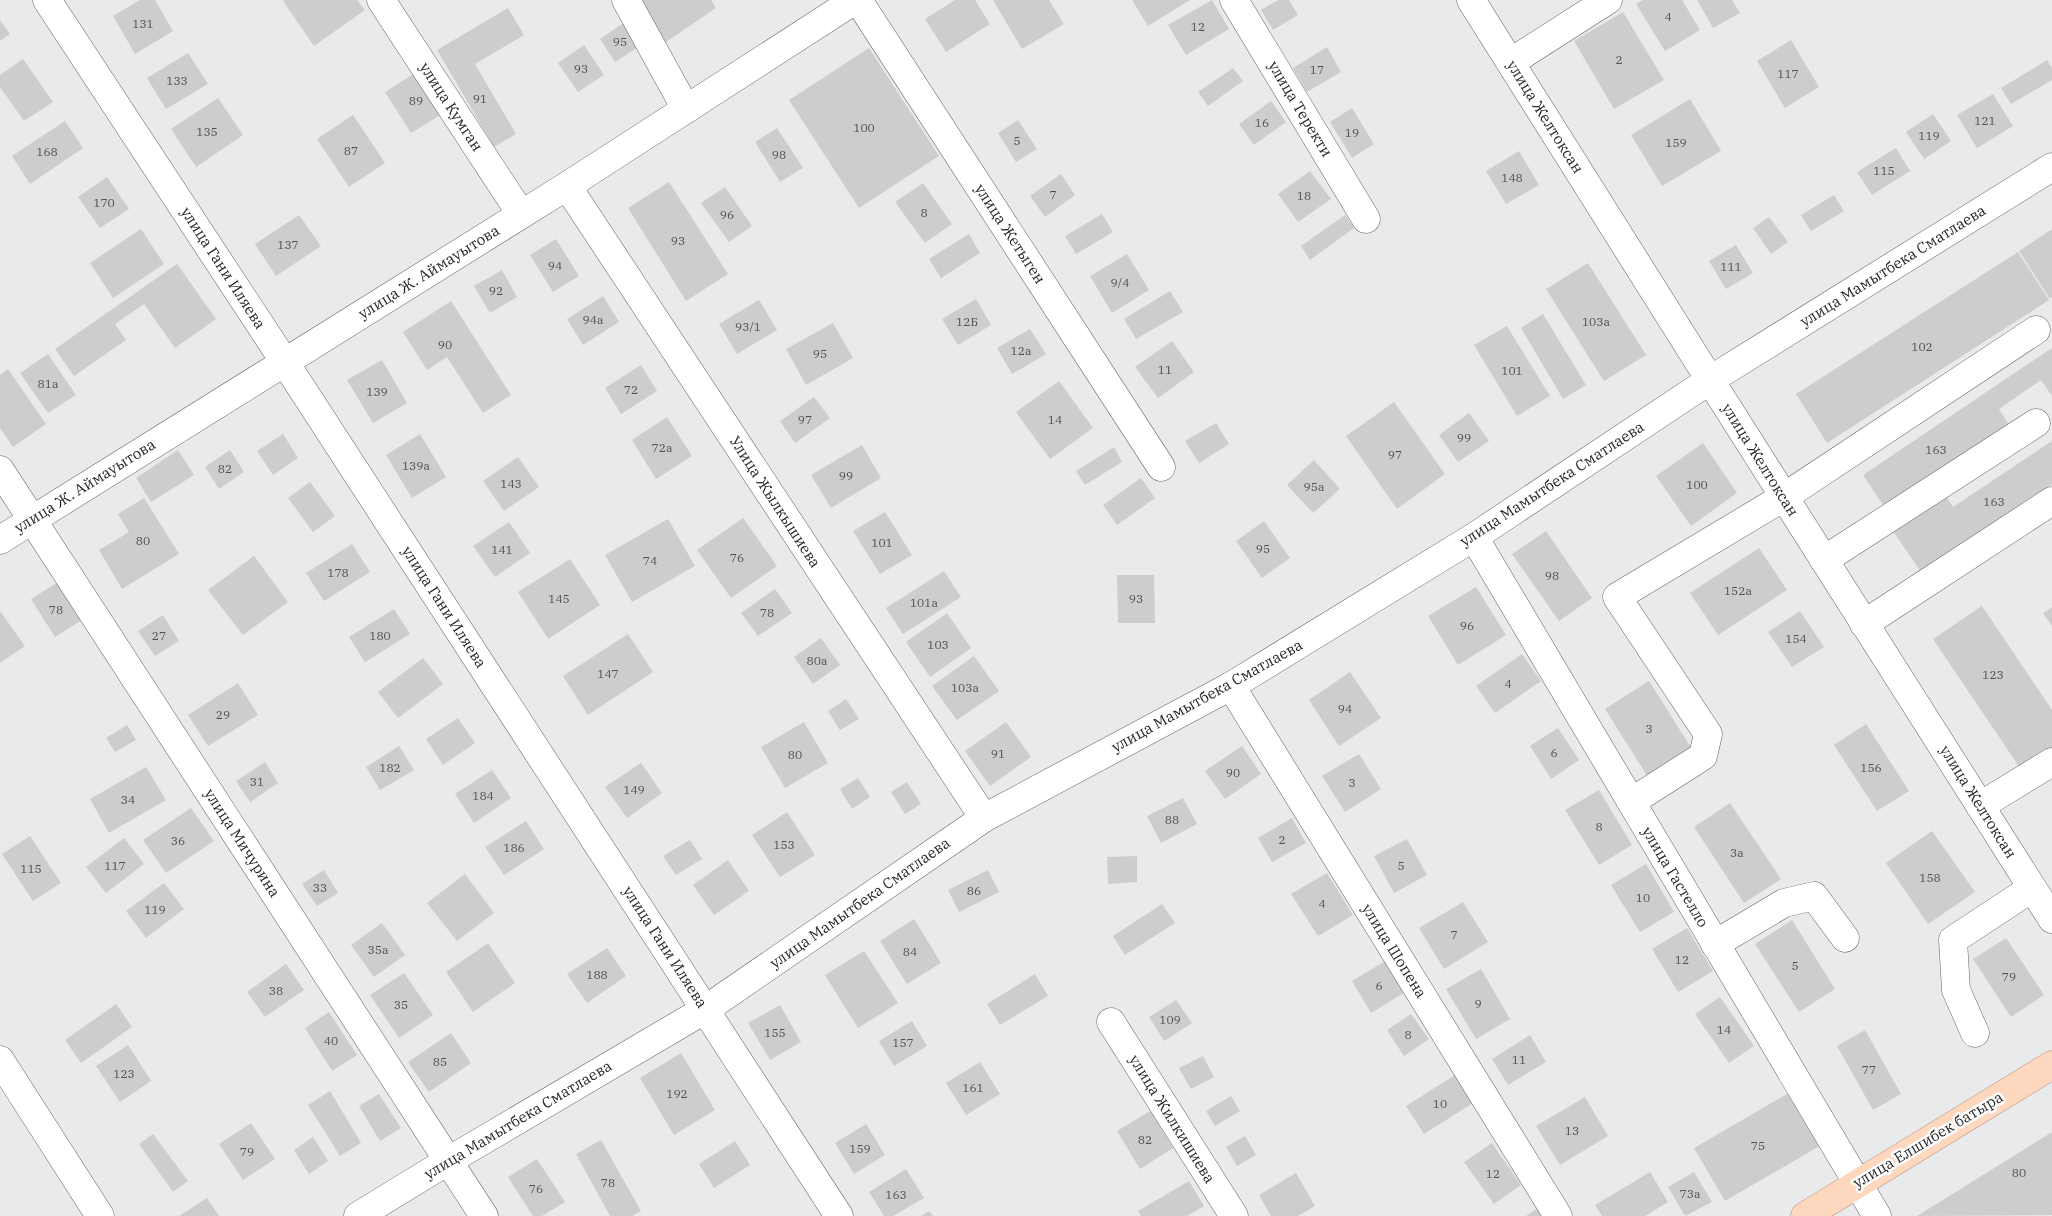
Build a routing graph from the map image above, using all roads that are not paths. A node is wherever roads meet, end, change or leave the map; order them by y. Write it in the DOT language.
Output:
graph roads {
  1 [pos="47,0"];
  2 [pos="381,0"];
  3 [pos="626,0"];
  4 [pos="857,0"];
  5 [pos="1234,0"];
  6 [pos="1471,0"];
  7 [pos="1608,0"];
  8 [pos="1511,62"];
  9 [pos="686,108"];
  10 [pos="2052,168"];
  11 [pos="567,186"];
  12 [pos="521,214"];
  13 [pos="1366,219"];
  14 [pos="2036,330"];
  15 [pos="284,361"];
  16 [pos="1710,380"];
  17 [pos="2036,422"];
  18 [pos="1161,467"];
  19 [pos="0,470"];
  20 [pos="1784,497"];
  21 [pos="2052,501"];
  22 [pos="32,520"];
  23 [pos="1474,537"];
  24 [pos="0,540"];
  25 [pos="1824,560"];
  26 [pos="1864,624"];
  27 [pos="1231,686"];
  28 [pos="2052,762"];
  29 [pos="1631,802"];
  30 [pos="1980,806"];
  31 [pos="984,818"];
  32 [pos="2032,888"];
  33 [pos="2052,919"];
  34 [pos="1845,938"];
  35 [pos="1715,944"];
  36 [pos="706,1010"];
  37 [pos="1111,1022"];
  38 [pos="1974,1033"];
  39 [pos="0,1060"];
  40 [pos="2052,1065"];
  41 [pos="448,1161"];
  42 [pos="1857,1184"];
  43 [pos="100,1216"];
  44 [pos="358,1216"];
  45 [pos="484,1216"];
  46 [pos="839,1216"];
  47 [pos="1234,1216"];
  48 [pos="1558,1216"];
  49 [pos="1805,1216"];
  50 [pos="1877,1216"];
  1 -- 15 [label="street, улица Гани Иляева"];
  2 -- 12 [label="street, улица Кумган"];
  3 -- 9 [label="street"];
  4 -- 9 [label="street, улица Ж. Аймауытова"];
  4 -- 18 [label="street, улица Жетыген"];
  5 -- 13 [label="street, улица Теректи"];
  6 -- 8 [label="street, улица Желтоксан"];
  7 -- 8 [label="street"];
  8 -- 16 [label="street, улица Желтоксан"];
  9 -- 11 [label="street, улица Ж. Аймауытова"];
  10 -- 16 [label="street, улица Мамытбека Сматлаева"];
  11 -- 12 [label="street, улица Ж. Аймауытова"];
  11 -- 31 [label="street, Улица Жылкышиева"];
  12 -- 15 [label="street, улица Ж. Аймауытова"];
  14 -- 20 [label="street"];
  15 -- 22 [label="street, улица Ж. Аймауытова"];
  15 -- 36 [label="street, улица Гани Иляева"];
  16 -- 20 [label="street, улица Желтоксан"];
  16 -- 23 [label="street, улица Мамытбека Сматлаева"];
  17 -- 25 [label="street"];
  19 -- 22 [label="street, улица Мичурина"];
  20 -- 25 [label="street, улица Желтоксан"];
  20 -- 29 [label="street"];
  21 -- 26 [label="street"];
  22 -- 24 [label="street, улица Ж. Аймауытова"];
  22 -- 41 [label="street, улица Мичурина"];
  23 -- 27 [label="street, улица Мамытбека Сматлаева"];
  23 -- 29 [label="street, улица Гастелло"];
  25 -- 26 [label="street, улица Желтоксан"];
  26 -- 30 [label="street, улица Желтоксан"];
  27 -- 31 [label="street, улица Мамытбека Сматлаева"];
  27 -- 48 [label="street, улица Шопена"];
  28 -- 30 [label="street"];
  29 -- 35 [label="street, улица Гастелло"];
  30 -- 32 [label="street, улица Желтоксан"];
  31 -- 36 [label="street, улица Мамытбека Сматлаева"];
  32 -- 33 [label="street, улица Желтоксан"];
  32 -- 38 [label="street"];
  34 -- 35 [label="street"];
  35 -- 42 [label="street, улица Гастелло"];
  36 -- 41 [label="street, улица Мамытбека Сматлаева"];
  36 -- 46 [label="street, улица Гани Иляева"];
  37 -- 47 [label="street, улица Жилкишиева"];
  39 -- 43 [label="street"];
  40 -- 42 [label="main road, улица Елшибек батыра"];
  41 -- 44 [label="street, улица Мамытбека Сматлаева"];
  41 -- 45 [label="street, улица Мичурина"];
  42 -- 49 [label="main road, улица Елшибек батыра"];
  42 -- 50 [label="street, улица Гастелло"];
}
